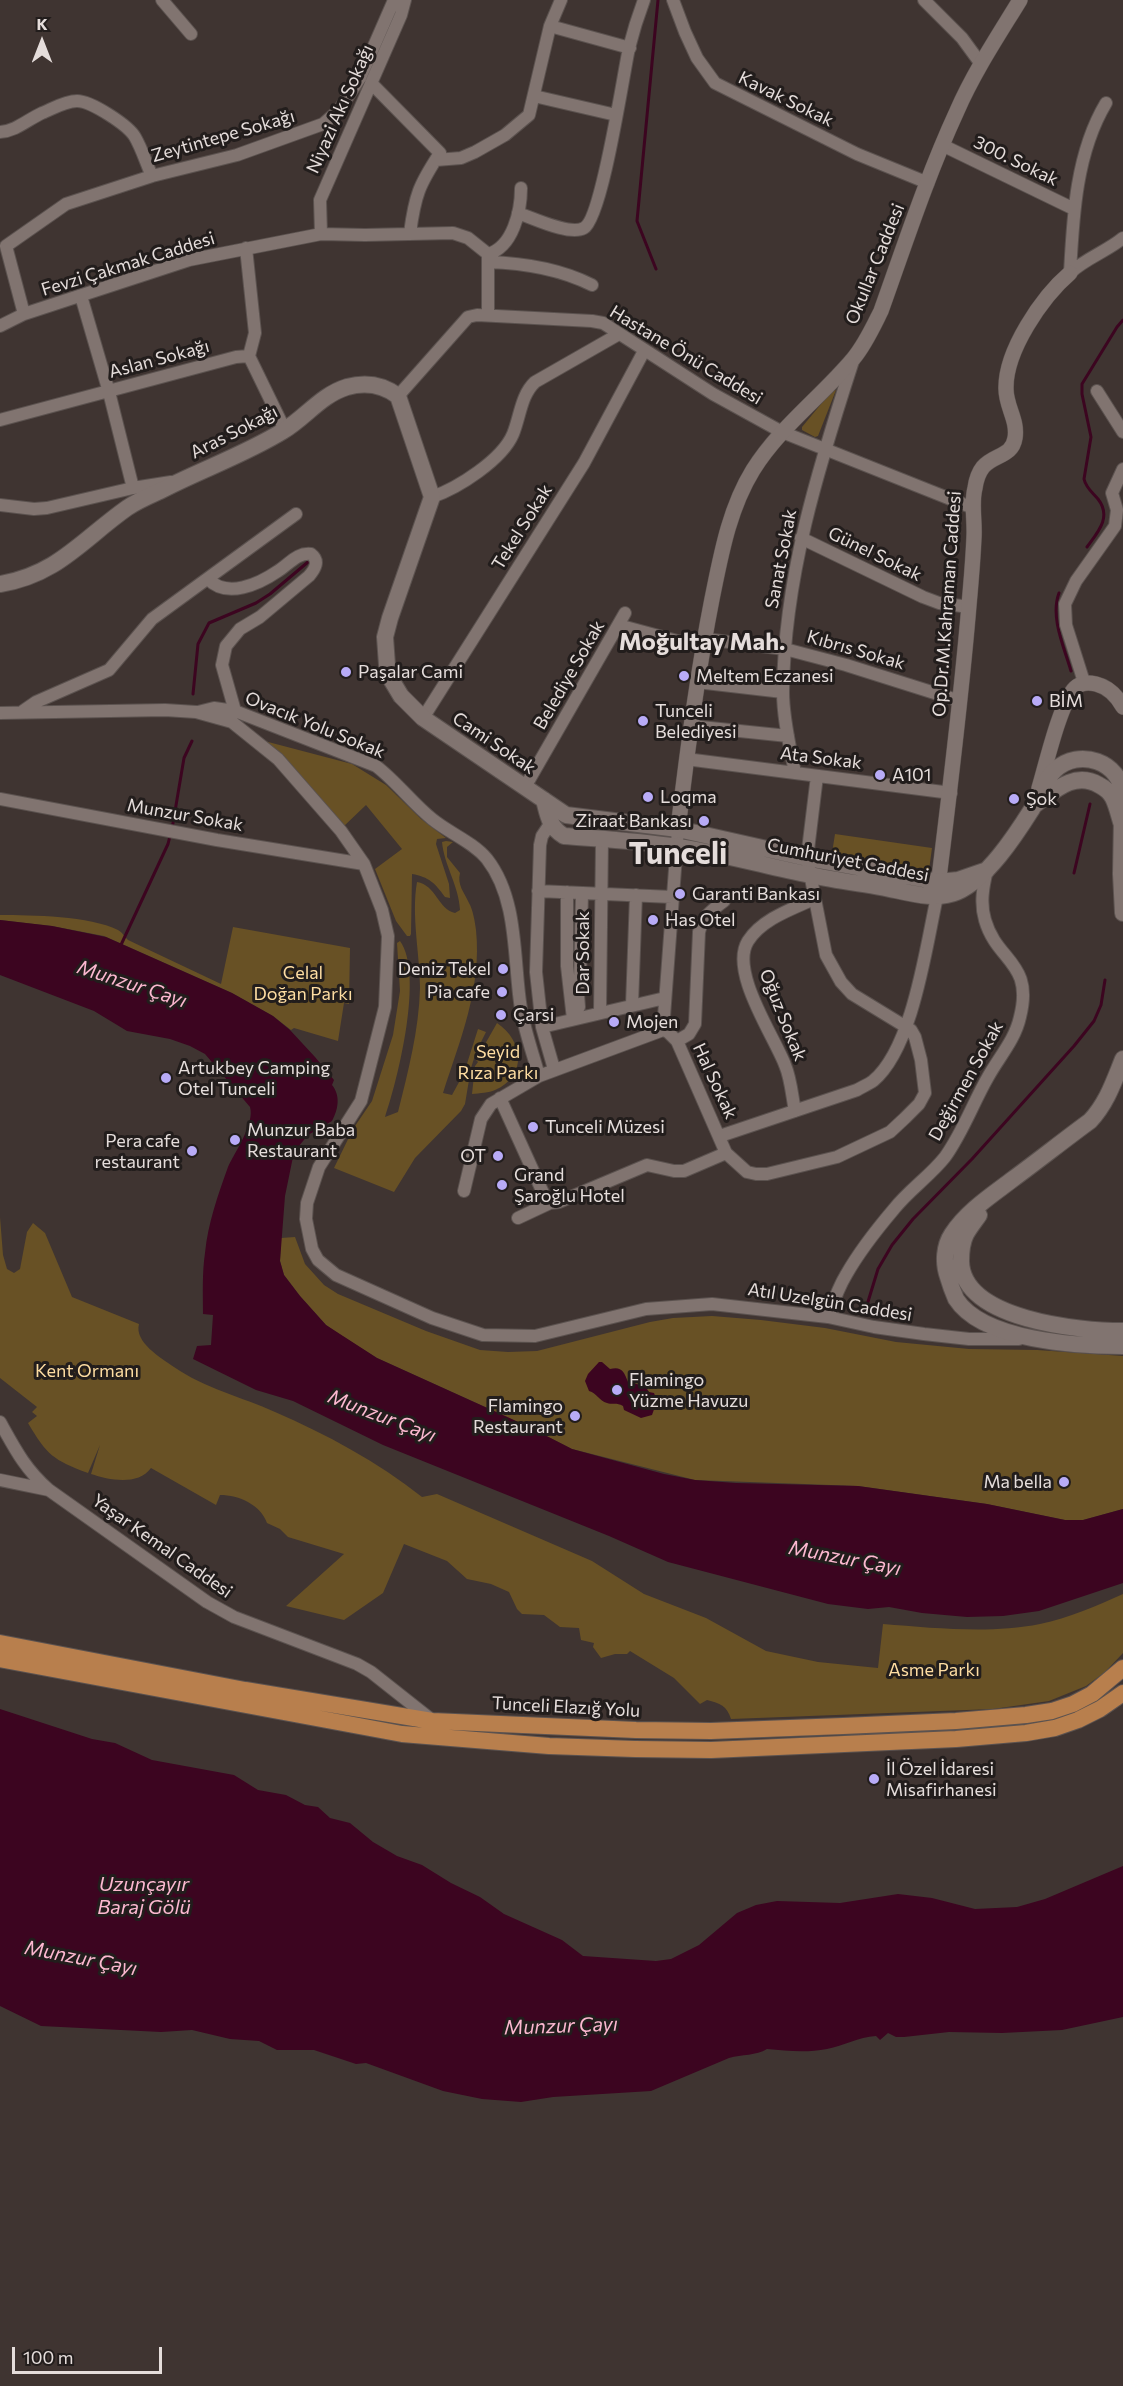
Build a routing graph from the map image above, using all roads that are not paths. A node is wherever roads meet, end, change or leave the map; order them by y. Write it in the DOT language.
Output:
graph roads {
  1 [pos="162,0"];
  2 [pos="394,0"];
  3 [pos="405,0"];
  4 [pos="561,0"];
  5 [pos="644,0"];
  6 [pos="673,0"];
  7 [pos="924,0"];
  8 [pos="1020,0"];
  9 [pos="550,26"];
  10 [pos="191,34"];
  11 [pos="630,48"];
  12 [pos="981,64"];
  13 [pos="371,83"];
  14 [pos="534,96"];
  15 [pos="1106,103"];
  16 [pos="616,115"];
  17 [pos="0,132"];
  18 [pos="942,145"];
  19 [pos="436,160"];
  20 [pos="152,176"];
  21 [pos="928,183"];
  22 [pos="521,188"];
  23 [pos="1074,209"];
  24 [pos="518,213"];
  25 [pos="410,233"];
  26 [pos="321,234"];
  27 [pos="1123,238"];
  28 [pos="3,246"];
  29 [pos="246,248"];
  30 [pos="488,258"];
  31 [pos="1070,273"];
  32 [pos="592,285"];
  33 [pos="81,296"];
  34 [pos="24,314"];
  35 [pos="488,315"];
  36 [pos="0,326"];
  37 [pos="619,334"];
  38 [pos="644,351"];
  39 [pos="249,356"];
  40 [pos="854,357"];
  41 [pos="1097,391"];
  42 [pos="109,392"];
  43 [pos="398,396"];
  44 [pos="0,420"];
  45 [pos="285,430"];
  46 [pos="782,432"];
  47 [pos="1123,432"];
  48 [pos="824,450"];
  49 [pos="1123,470"];
  50 [pos="181,480"];
  51 [pos="133,488"];
  52 [pos="432,497"];
  53 [pos="0,505"];
  54 [pos="973,508"];
  55 [pos="296,514"];
  56 [pos="801,538"];
  57 [pos="208,579"];
  58 [pos="0,584"];
  59 [pos="969,606"];
  60 [pos="625,613"];
  61 [pos="618,625"];
  62 [pos="704,643"];
  63 [pos="785,649"];
  64 [pos="697,682"];
  65 [pos="1084,682"];
  66 [pos="783,692"];
  67 [pos="960,701"];
  68 [pos="1123,707"];
  69 [pos="235,711"];
  70 [pos="22,712"];
  71 [pos="196,712"];
  72 [pos="0,713"];
  73 [pos="423,718"];
  74 [pos="691,726"];
  75 [pos="788,736"];
  76 [pos="686,759"];
  77 [pos="795,773"];
  78 [pos="817,776"];
  79 [pos="525,787"];
  80 [pos="951,793"];
  81 [pos="1123,795"];
  82 [pos="0,799"];
  83 [pos="544,800"];
  84 [pos="1123,805"];
  85 [pos="1032,808"];
  86 [pos="550,824"];
  87 [pos="1122,825"];
  88 [pos="678,829"];
  89 [pos="602,839"];
  90 [pos="676,847"];
  91 [pos="807,858"];
  92 [pos="364,864"];
  93 [pos="987,870"];
  94 [pos="809,875"];
  95 [pos="938,889"];
  96 [pos="538,891"];
  97 [pos="567,892"];
  98 [pos="582,892"];
  99 [pos="601,893"];
  100 [pos="636,895"];
  101 [pos="672,897"];
  102 [pos="814,899"];
  103 [pos="724,901"];
  104 [pos="1123,913"];
  105 [pos="665,998"];
  106 [pos="632,1005"];
  107 [pos="600,1012"];
  108 [pos="577,1018"];
  109 [pos="542,1026"];
  110 [pos="906,1026"];
  111 [pos="663,1030"];
  112 [pos="677,1041"];
  113 [pos="1123,1059"];
  114 [pos="554,1069"];
  115 [pos="539,1076"];
  116 [pos="501,1098"];
  117 [pos="795,1111"];
  118 [pos="720,1136"];
  119 [pos="726,1153"];
  120 [pos="464,1191"];
  121 [pos="995,1193"];
  122 [pos="550,1203"];
  123 [pos="518,1218"];
  124 [pos="828,1317"];
  125 [pos="1123,1331"];
  126 [pos="1037,1339"];
  127 [pos="1123,1346"];
  128 [pos="0,1422"];
  129 [pos="0,1480"];
  130 [pos="49,1490"];
  131 [pos="0,1643"];
  132 [pos="0,1659"];
  133 [pos="1123,1668"];
  134 [pos="1123,1693"];
  135 [pos="432,1720"];
  136 [pos="452,1739"];
  1 -- 10 [label="street"];
  2 -- 20 [label="street, Zeytintepe Sokağı"];
  3 -- 13 [label="street, Niyazi Akı Sokağı"];
  4 -- 9 [label="street"];
  5 -- 11 [label="street"];
  6 -- 21 [label="street, Kavak Sokak"];
  7 -- 12 [label="street"];
  8 -- 12 [label="street, Okullar Caddesi"];
  9 -- 11 [label="street"];
  9 -- 14 [label="street"];
  11 -- 16 [label="street"];
  12 -- 18 [label="street, Okullar Caddesi"];
  13 -- 19 [label="street"];
  13 -- 26 [label="street, Niyazi Akı Sokağı"];
  14 -- 16 [label="street"];
  14 -- 19 [label="street"];
  15 -- 23 [label="street"];
  16 -- 24 [label="street"];
  17 -- 20 [label="street"];
  18 -- 21 [label="street, Okullar Caddesi"];
  18 -- 23 [label="street, 300. Sokak"];
  19 -- 25 [label="street"];
  20 -- 28 [label="street, Zeytintepe Sokağı"];
  21 -- 40 [label="street, Okullar Caddesi"];
  22 -- 24 [label="street"];
  23 -- 31 [label="street"];
  24 -- 30 [label="street"];
  25 -- 26 [label="street, Fevzi Çakmak Caddesi"];
  25 -- 30 [label="street, Fevzi Çakmak Caddesi"];
  26 -- 29 [label="street, Fevzi Çakmak Caddesi"];
  27 -- 31 [label="street, Op.Dr.M.Kahraman Caddesi"];
  28 -- 34 [label="street"];
  29 -- 33 [label="street, Fevzi Çakmak Caddesi"];
  29 -- 39 [label="street"];
  30 -- 32 [label="street"];
  30 -- 35 [label="street"];
  31 -- 54 [label="street, Op.Dr.M.Kahraman Caddesi"];
  33 -- 34 [label="street, Fevzi Çakmak Caddesi"];
  33 -- 42 [label="street"];
  34 -- 36 [label="street, Fevzi Çakmak Caddesi"];
  35 -- 37 [label="street, Hastane Önü Caddesi"];
  35 -- 43 [label="street, Hastane Önü Caddesi"];
  37 -- 38 [label="street, Hastane Önü Caddesi"];
  37 -- 52 [label="street"];
  38 -- 46 [label="street, Hastane Önü Caddesi"];
  38 -- 73 [label="street, Tekel Sokak"];
  39 -- 42 [label="street, Aslan Sokağı"];
  39 -- 45 [label="street"];
  40 -- 46 [label="street, Okullar Caddesi"];
  40 -- 48 [label="street, Sanat Sokak"];
  41 -- 47 [label="street"];
  42 -- 44 [label="street, Aslan Sokağı"];
  42 -- 51 [label="street"];
  43 -- 45 [label="main road, Aras Sokağı"];
  43 -- 52 [label="main road"];
  45 -- 50 [label="main road, Aras Sokağı"];
  46 -- 48 [label="street, Hastane Önü Caddesi"];
  46 -- 62 [label="street"];
  48 -- 54 [label="street, Hastane Önü Caddesi"];
  48 -- 56 [label="street, Sanat Sokak"];
  49 -- 65 [label="street"];
  50 -- 51 [label="street"];
  50 -- 58 [label="main road, Aras Sokağı"];
  51 -- 53 [label="street"];
  52 -- 73 [label="main road, Cami Sokak"];
  54 -- 59 [label="street, Op.Dr.M.Kahraman Caddesi"];
  55 -- 57 [label="street"];
  56 -- 59 [label="street, Günel Sokak"];
  56 -- 63 [label="street, Sanat Sokak"];
  57 -- 69 [label="street"];
  57 -- 70 [label="street"];
  59 -- 67 [label="street, Op.Dr.M.Kahraman Caddesi"];
  60 -- 61 [label="street, Belediye Sokak"];
  61 -- 62 [label="street, Kıbrıs Sokak"];
  61 -- 79 [label="street, Belediye Sokak"];
  62 -- 63 [label="street, Kıbrıs Sokak"];
  62 -- 64 [label="street"];
  63 -- 66 [label="street, Sanat Sokak"];
  63 -- 67 [label="street, Kıbrıs Sokak"];
  64 -- 66 [label="street"];
  64 -- 74 [label="street"];
  65 -- 68 [label="street"];
  65 -- 85 [label="street"];
  66 -- 75 [label="street, Sanat Sokak"];
  67 -- 80 [label="street, Op.Dr.M.Kahraman Caddesi"];
  69 -- 71 [label="street, Ovacık Yolu Sokak"];
  69 -- 115 [label="street, Ovacık Yolu Sokak"];
  70 -- 71 [label="street"];
  70 -- 72 [label="street"];
  71 -- 92 [label="street, Atıl Uzelgün Caddesi"];
  73 -- 79 [label="main road, Cami Sokak"];
  74 -- 75 [label="street"];
  74 -- 76 [label="street"];
  75 -- 77 [label="street, Sanat Sokak"];
  76 -- 77 [label="street, Ata Sokak"];
  76 -- 88 [label="street"];
  77 -- 78 [label="street, Ata Sokak"];
  78 -- 80 [label="street, Ata Sokak"];
  78 -- 91 [label="street"];
  79 -- 83 [label="main road, Cami Sokak"];
  80 -- 95 [label="street, Op.Dr.M.Kahraman Caddesi"];
  81 -- 85 [label="main road, Cumhuriyet Caddesi"];
  82 -- 92 [label="street, Munzur Sokak"];
  83 -- 86 [label="main road"];
  83 -- 88 [label="main road, Cami Sokak"];
  84 -- 87 [label="main road"];
  85 -- 87 [label="main road"];
  85 -- 93 [label="main road, Cumhuriyet Caddesi"];
  86 -- 89 [label="main road, Cumhuriyet Caddesi"];
  86 -- 96 [label="street"];
  87 -- 104 [label="main road"];
  88 -- 90 [label="street"];
  88 -- 91 [label="main road, Cami Sokak"];
  89 -- 90 [label="main road, Cumhuriyet Caddesi"];
  89 -- 99 [label="street, Dar Sokak"];
  90 -- 94 [label="main road, Cumhuriyet Caddesi"];
  90 -- 101 [label="street"];
  91 -- 94 [label="street"];
  91 -- 95 [label="main road, Cami Sokak"];
  92 -- 124 [label="street, Atıl Uzelgün Caddesi"];
  93 -- 95 [label="main road, Cumhuriyet Caddesi"];
  93 -- 124 [label="street, Değirmen Sokak"];
  94 -- 95 [label="main road, Cumhuriyet Caddesi"];
  94 -- 102 [label="street"];
  95 -- 110 [label="street"];
  96 -- 97 [label="street"];
  96 -- 109 [label="street"];
  97 -- 98 [label="street"];
  97 -- 108 [label="street"];
  98 -- 99 [label="street"];
  98 -- 108 [label="street"];
  99 -- 100 [label="street"];
  99 -- 107 [label="street, Dar Sokak"];
  100 -- 101 [label="street"];
  100 -- 106 [label="street"];
  101 -- 105 [label="street"];
  102 -- 110 [label="street"];
  102 -- 117 [label="street, Oğuz Sokak"];
  103 -- 112 [label="street"];
  105 -- 106 [label="street"];
  105 -- 111 [label="street"];
  106 -- 107 [label="street"];
  107 -- 108 [label="street"];
  108 -- 109 [label="street"];
  109 -- 114 [label="street"];
  110 -- 117 [label="street"];
  110 -- 119 [label="street"];
  111 -- 112 [label="street, Hal Sokak"];
  111 -- 114 [label="street"];
  112 -- 118 [label="street, Hal Sokak"];
  113 -- 121 [label="main road"];
  114 -- 115 [label="street"];
  115 -- 116 [label="street"];
  116 -- 120 [label="street"];
  116 -- 122 [label="street"];
  117 -- 118 [label="street"];
  118 -- 119 [label="street, Hal Sokak"];
  119 -- 122 [label="street"];
  121 -- 125 [label="main road"];
  121 -- 126 [label="main road"];
  122 -- 123 [label="street"];
  124 -- 126 [label="street, Atıl Uzelgün Caddesi"];
  126 -- 127 [label="main road"];
  128 -- 130 [label="street, Yaşar Kemal Caddesi"];
  129 -- 130 [label="street"];
  130 -- 135 [label="street, Yaşar Kemal Caddesi"];
  131 -- 135 [label="main road, Tunceli Elazığ Yolu"];
  132 -- 136 [label="main road"];
  133 -- 135 [label="main road, Tunceli Elazığ Yolu"];
  134 -- 136 [label="main road"];
  135 -- 136 [label="street, Yaşar Kemal Caddesi"];
}
